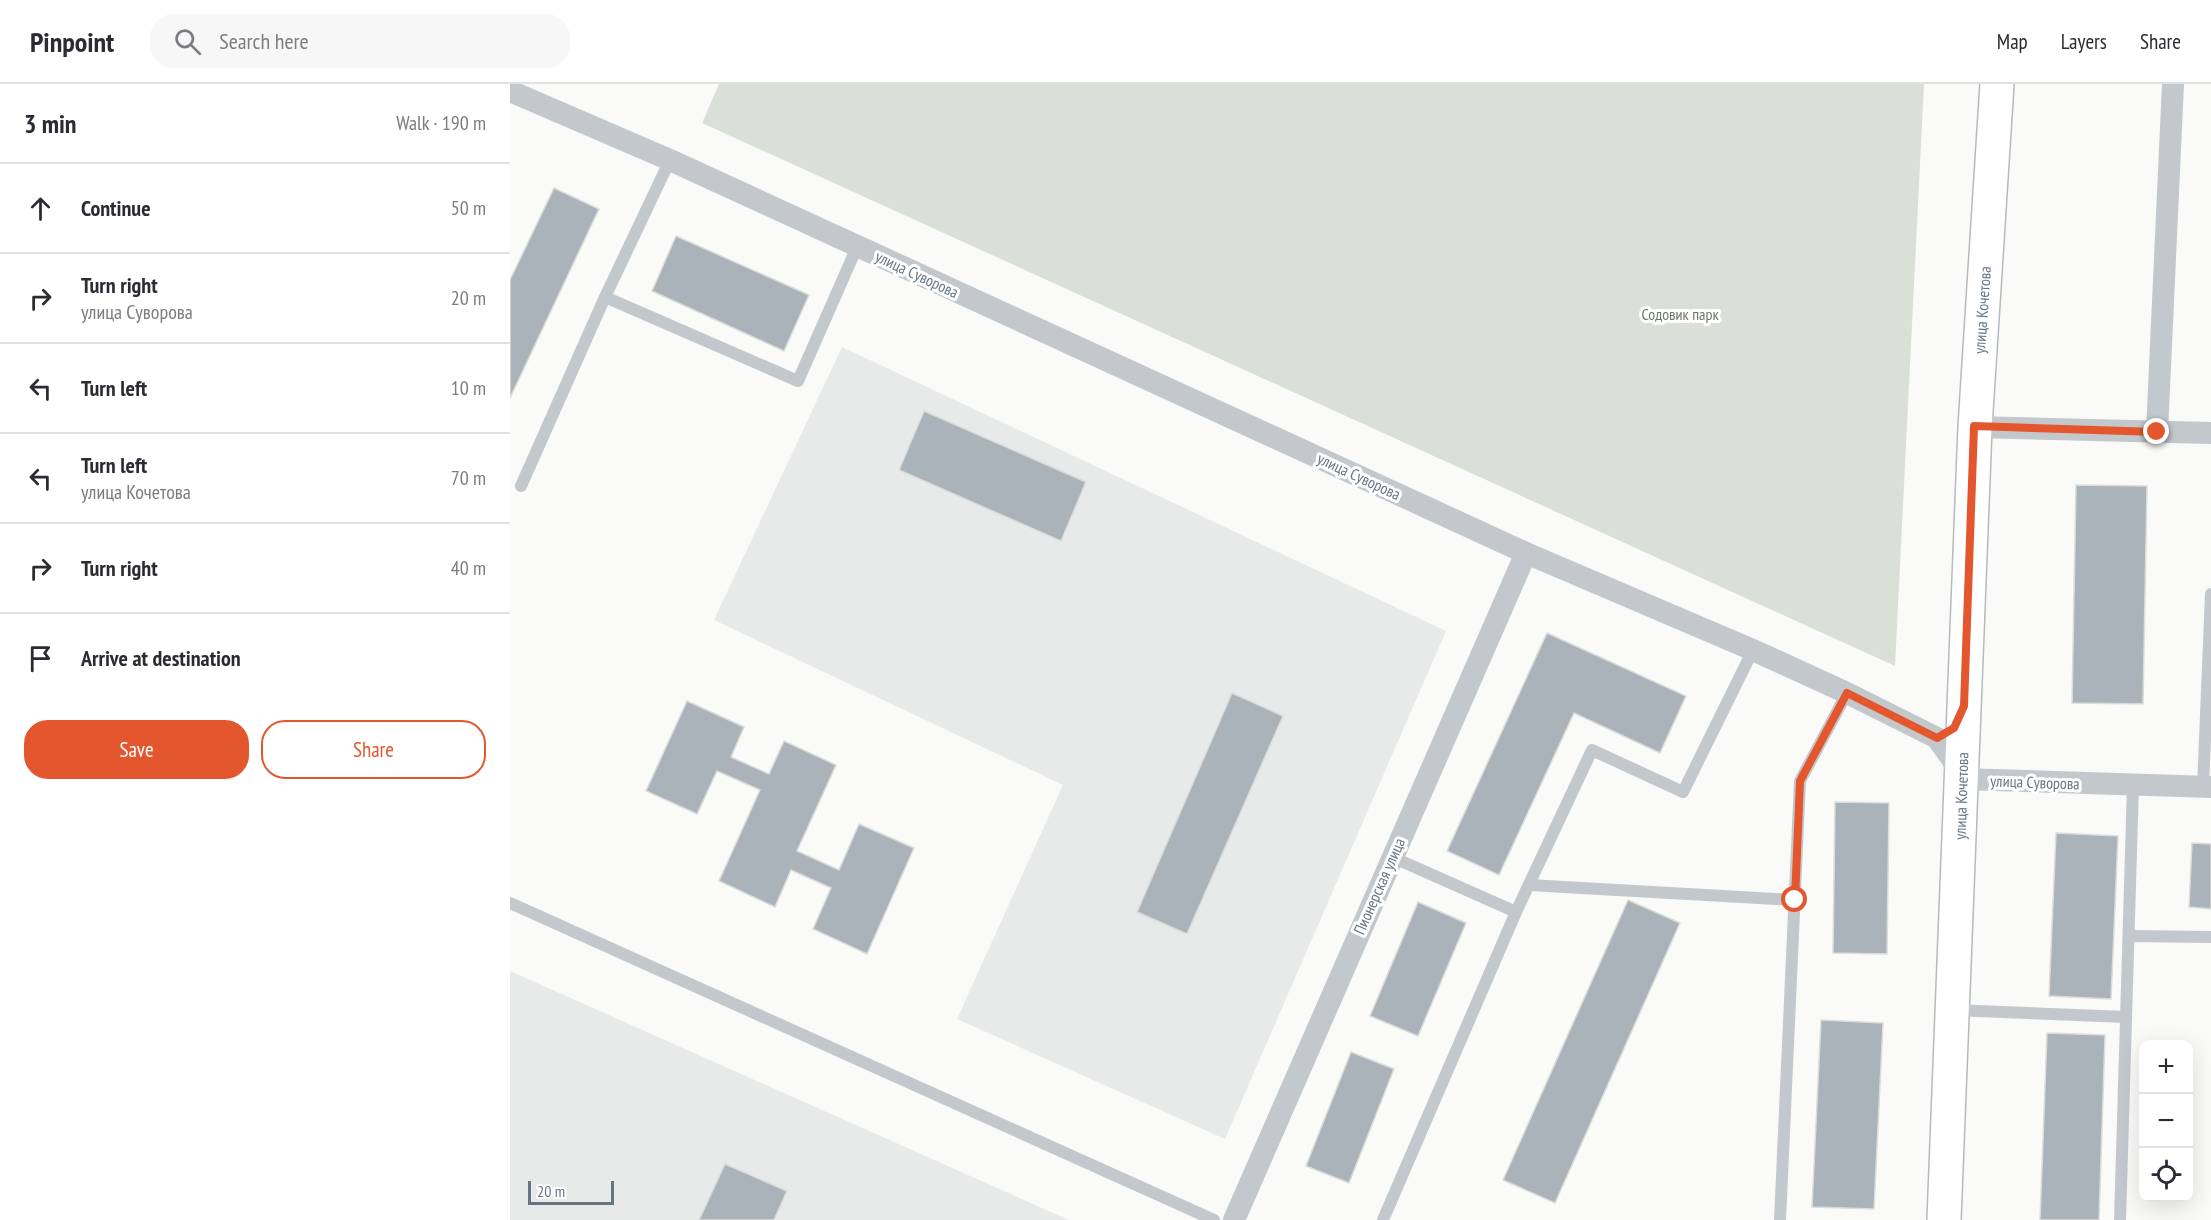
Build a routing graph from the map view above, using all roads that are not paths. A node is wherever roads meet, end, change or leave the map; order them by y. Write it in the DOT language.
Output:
graph roads {
  1 [pos="1997,84"];
  2 [pos="2173,84"];
  3 [pos="510,91"];
  4 [pos="670,160"];
  5 [pos="857,246"];
  6 [pos="604,297"];
  7 [pos="1974,426"];
  8 [pos="2157,432"];
  9 [pos="2211,434"];
  10 [pos="521,486"];
  11 [pos="1526,553"];
  12 [pos="2211,594"];
  13 [pos="1753,650"];
  14 [pos="1847,693"];
  15 [pos="1964,706"];
  16 [pos="1937,738"];
  17 [pos="1962,779"];
  18 [pos="2133,785"];
  19 [pos="2207,787"];
  20 [pos="1392,856"];
  21 [pos="1529,885"];
  22 [pos="1795,900"];
  23 [pos="510,903"];
  24 [pos="1516,912"];
  25 [pos="2129,936"];
  26 [pos="2211,938"];
  27 [pos="1952,1010"];
  28 [pos="2126,1017"];
  29 [pos="1214,1220"];
  30 [pos="1233,1220"];
  31 [pos="1383,1220"];
  32 [pos="1780,1220"];
  33 [pos="1944,1220"];
  34 [pos="2120,1220"];
  1 -- 7 [label="main road, улица Кочетова"];
  2 -- 8 [label="street"];
  3 -- 4 [label="street, улица Суворова"];
  4 -- 5 [label="street, улица Суворова"];
  4 -- 6 [label="lane"];
  5 -- 6 [label="lane"];
  5 -- 11 [label="street, улица Суворова"];
  6 -- 10 [label="lane"];
  7 -- 8 [label="street"];
  7 -- 15 [label="main road, улица Кочетова"];
  8 -- 9 [label="street"];
  11 -- 13 [label="street, улица Суворова"];
  11 -- 20 [label="street, Пионерская улица"];
  12 -- 19 [label="lane"];
  13 -- 14 [label="street, улица Суворова"];
  13 -- 21 [label="lane"];
  14 -- 16 [label="street, улица Суворова"];
  14 -- 22 [label="lane"];
  15 -- 16 [label="street"];
  15 -- 17 [label="main road, улица Кочетова"];
  16 -- 17 [label="street, улица Суворова"];
  17 -- 18 [label="street, улица Суворова"];
  17 -- 27 [label="main road, улица Кочетова"];
  18 -- 19 [label="street, улица Суворова"];
  18 -- 25 [label="lane"];
  20 -- 24 [label="lane"];
  20 -- 30 [label="street, Пионерская улица"];
  21 -- 22 [label="lane"];
  21 -- 24 [label="lane"];
  22 -- 32 [label="lane"];
  23 -- 29 [label="lane"];
  24 -- 31 [label="lane"];
  25 -- 26 [label="lane"];
  25 -- 28 [label="lane"];
  27 -- 28 [label="lane"];
  27 -- 33 [label="main road, улица Кочетова"];
  28 -- 34 [label="lane"];
}
